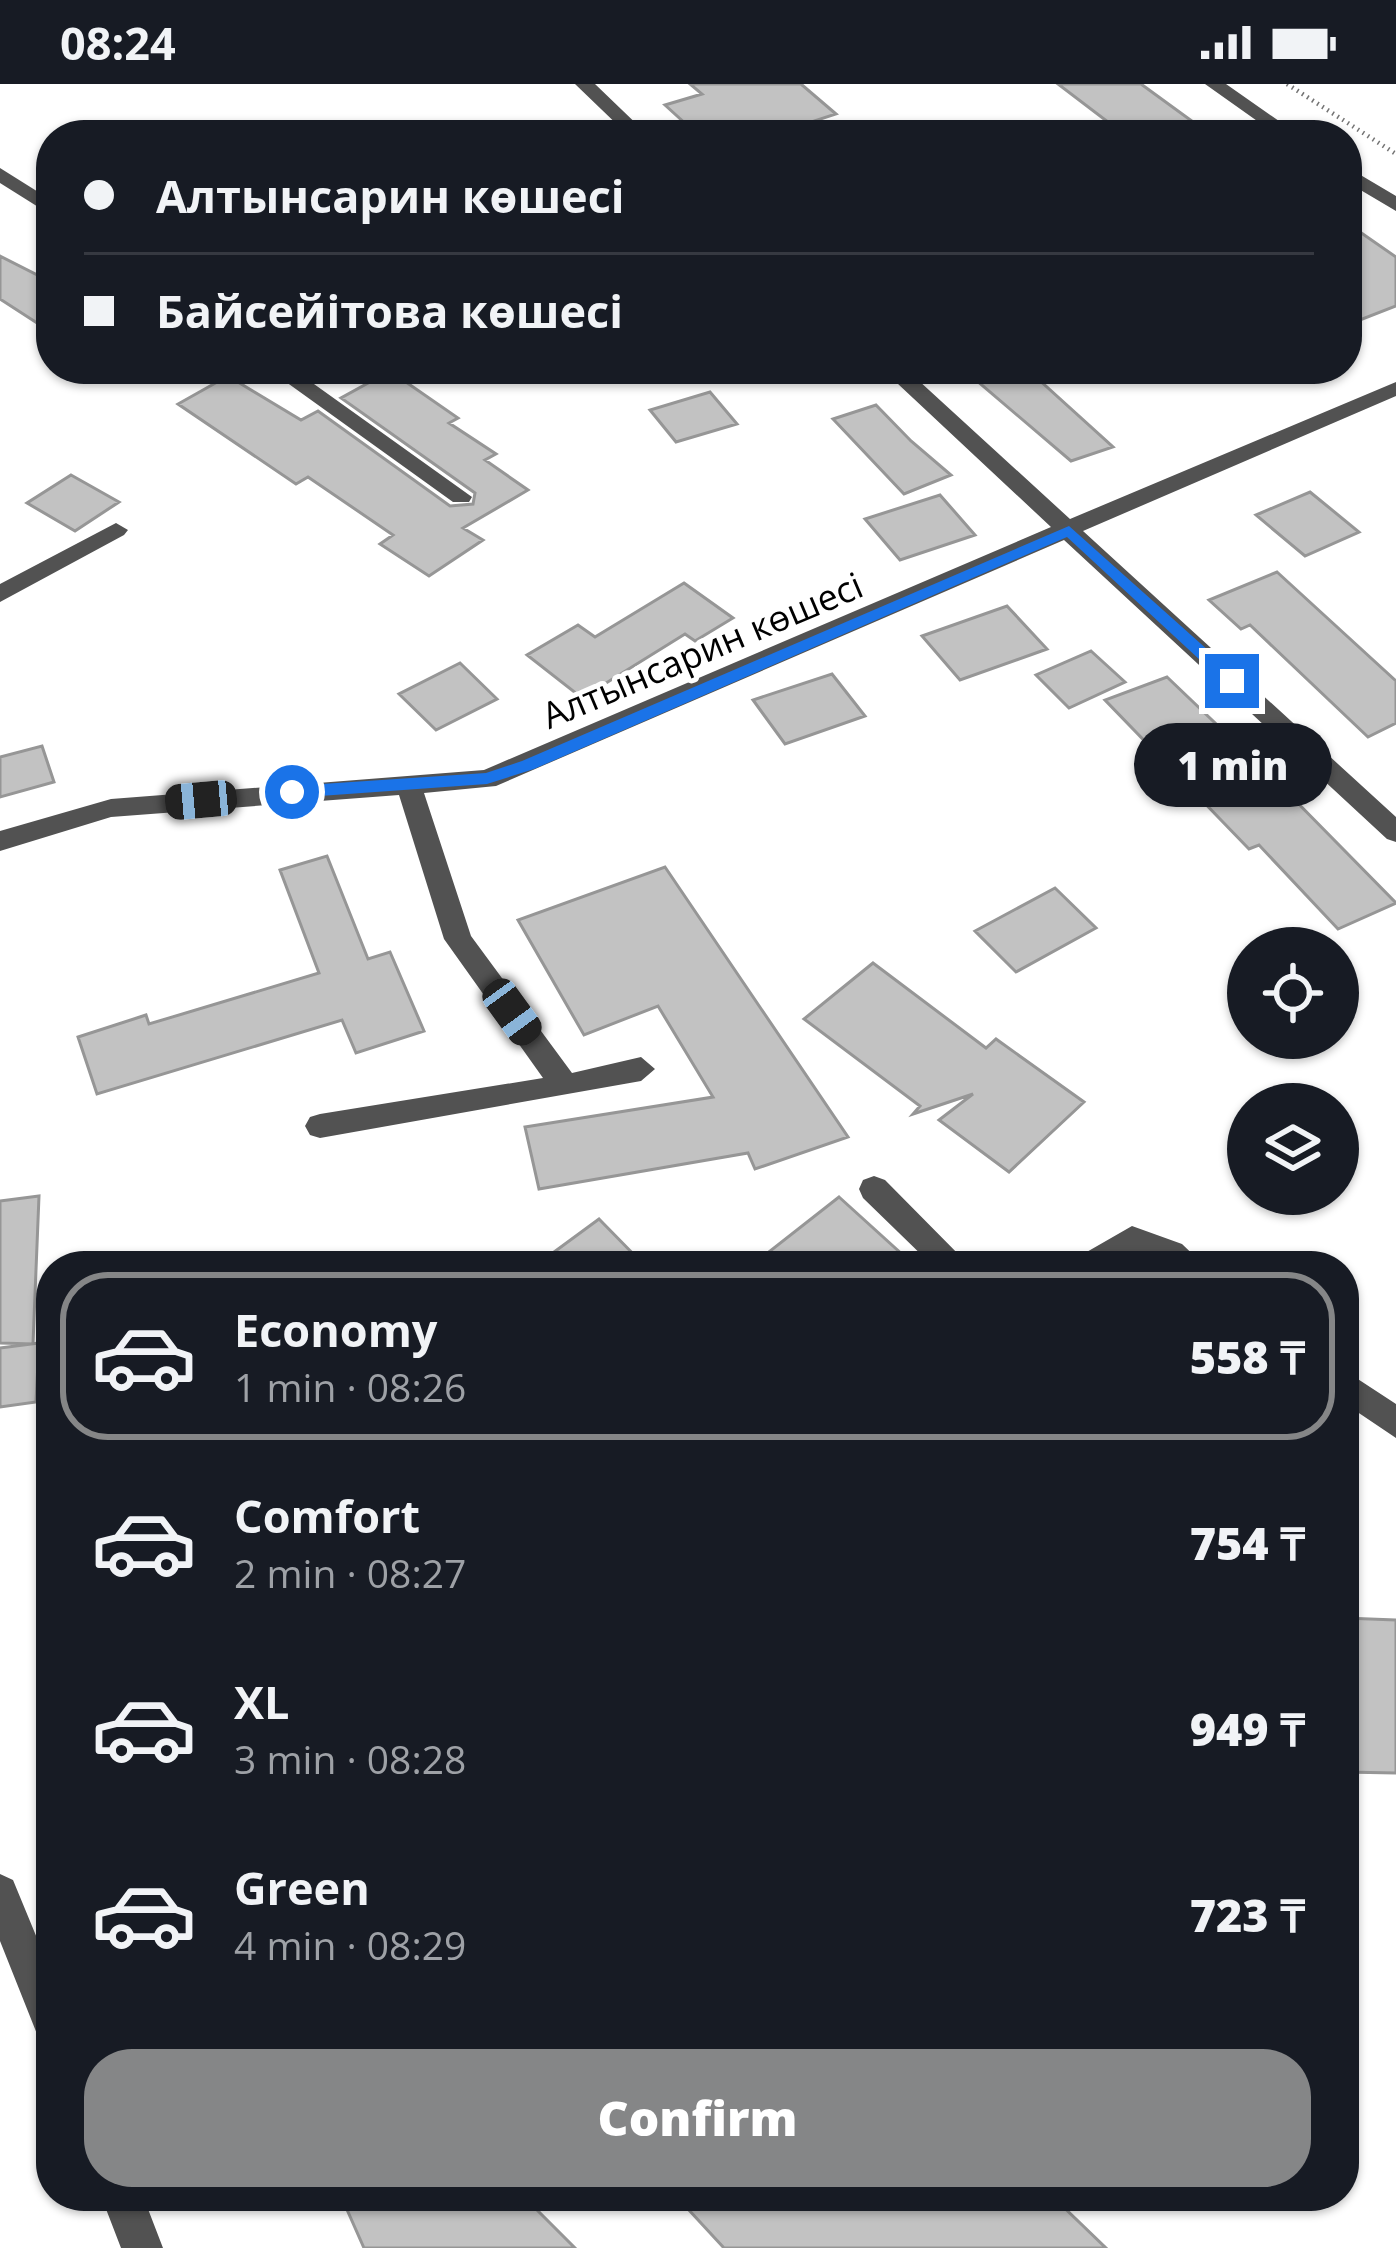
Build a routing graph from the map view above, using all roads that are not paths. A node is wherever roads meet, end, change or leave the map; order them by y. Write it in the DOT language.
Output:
graph roads {
  1 [pos="584,84"];
  2 [pos="1214,84"];
  3 [pos="623,120"];
  4 [pos="1268,120"];
  5 [pos="0,174"];
  6 [pos="1362,182"];
  7 [pos="36,199"];
  8 [pos="1396,205"];
  9 [pos="300,384"];
  10 [pos="908,384"];
  11 [pos="1396,388"];
  12 [pos="461,497"];
  13 [pos="116,530"];
  14 [pos="1069,530"];
  15 [pos="0,594"];
  16 [pos="408,783"];
  17 [pos="1396,832"];
  18 [pos="0,841"];
  19 [pos="641,1069"];
  20 [pos="565,1086"];
  21 [pos="320,1126"];
  22 [pos="874,1189"];
  23 [pos="938,1251"];
  24 [pos="1112,1251"];
  25 [pos="1166,1251"];
  26 [pos="1359,1395"];
  27 [pos="1396,1423"];
  28 [pos="0,1893"];
  29 [pos="36,1983"];
  30 [pos="128,2211"];
  31 [pos="142,2248"];
  1 -- 3 [label="street"];
  2 -- 4 [label="street"];
  5 -- 7 [label="street"];
  6 -- 8 [label="street"];
  9 -- 12 [label="street"];
  10 -- 14 [label="street"];
  11 -- 14 [label="street, Алтынсарин көшесі"];
  13 -- 15 [label="street"];
  14 -- 16 [label="street, Алтынсарин көшесі"];
  14 -- 17 [label="street"];
  16 -- 18 [label="street, Алтынсарин көшесі"];
  16 -- 20 [label="street"];
  19 -- 20 [label="street"];
  20 -- 21 [label="street"];
  22 -- 23 [label="street"];
  24 -- 25 [label="street"];
  26 -- 27 [label="street"];
  28 -- 29 [label="street"];
  30 -- 31 [label="street"];
}
